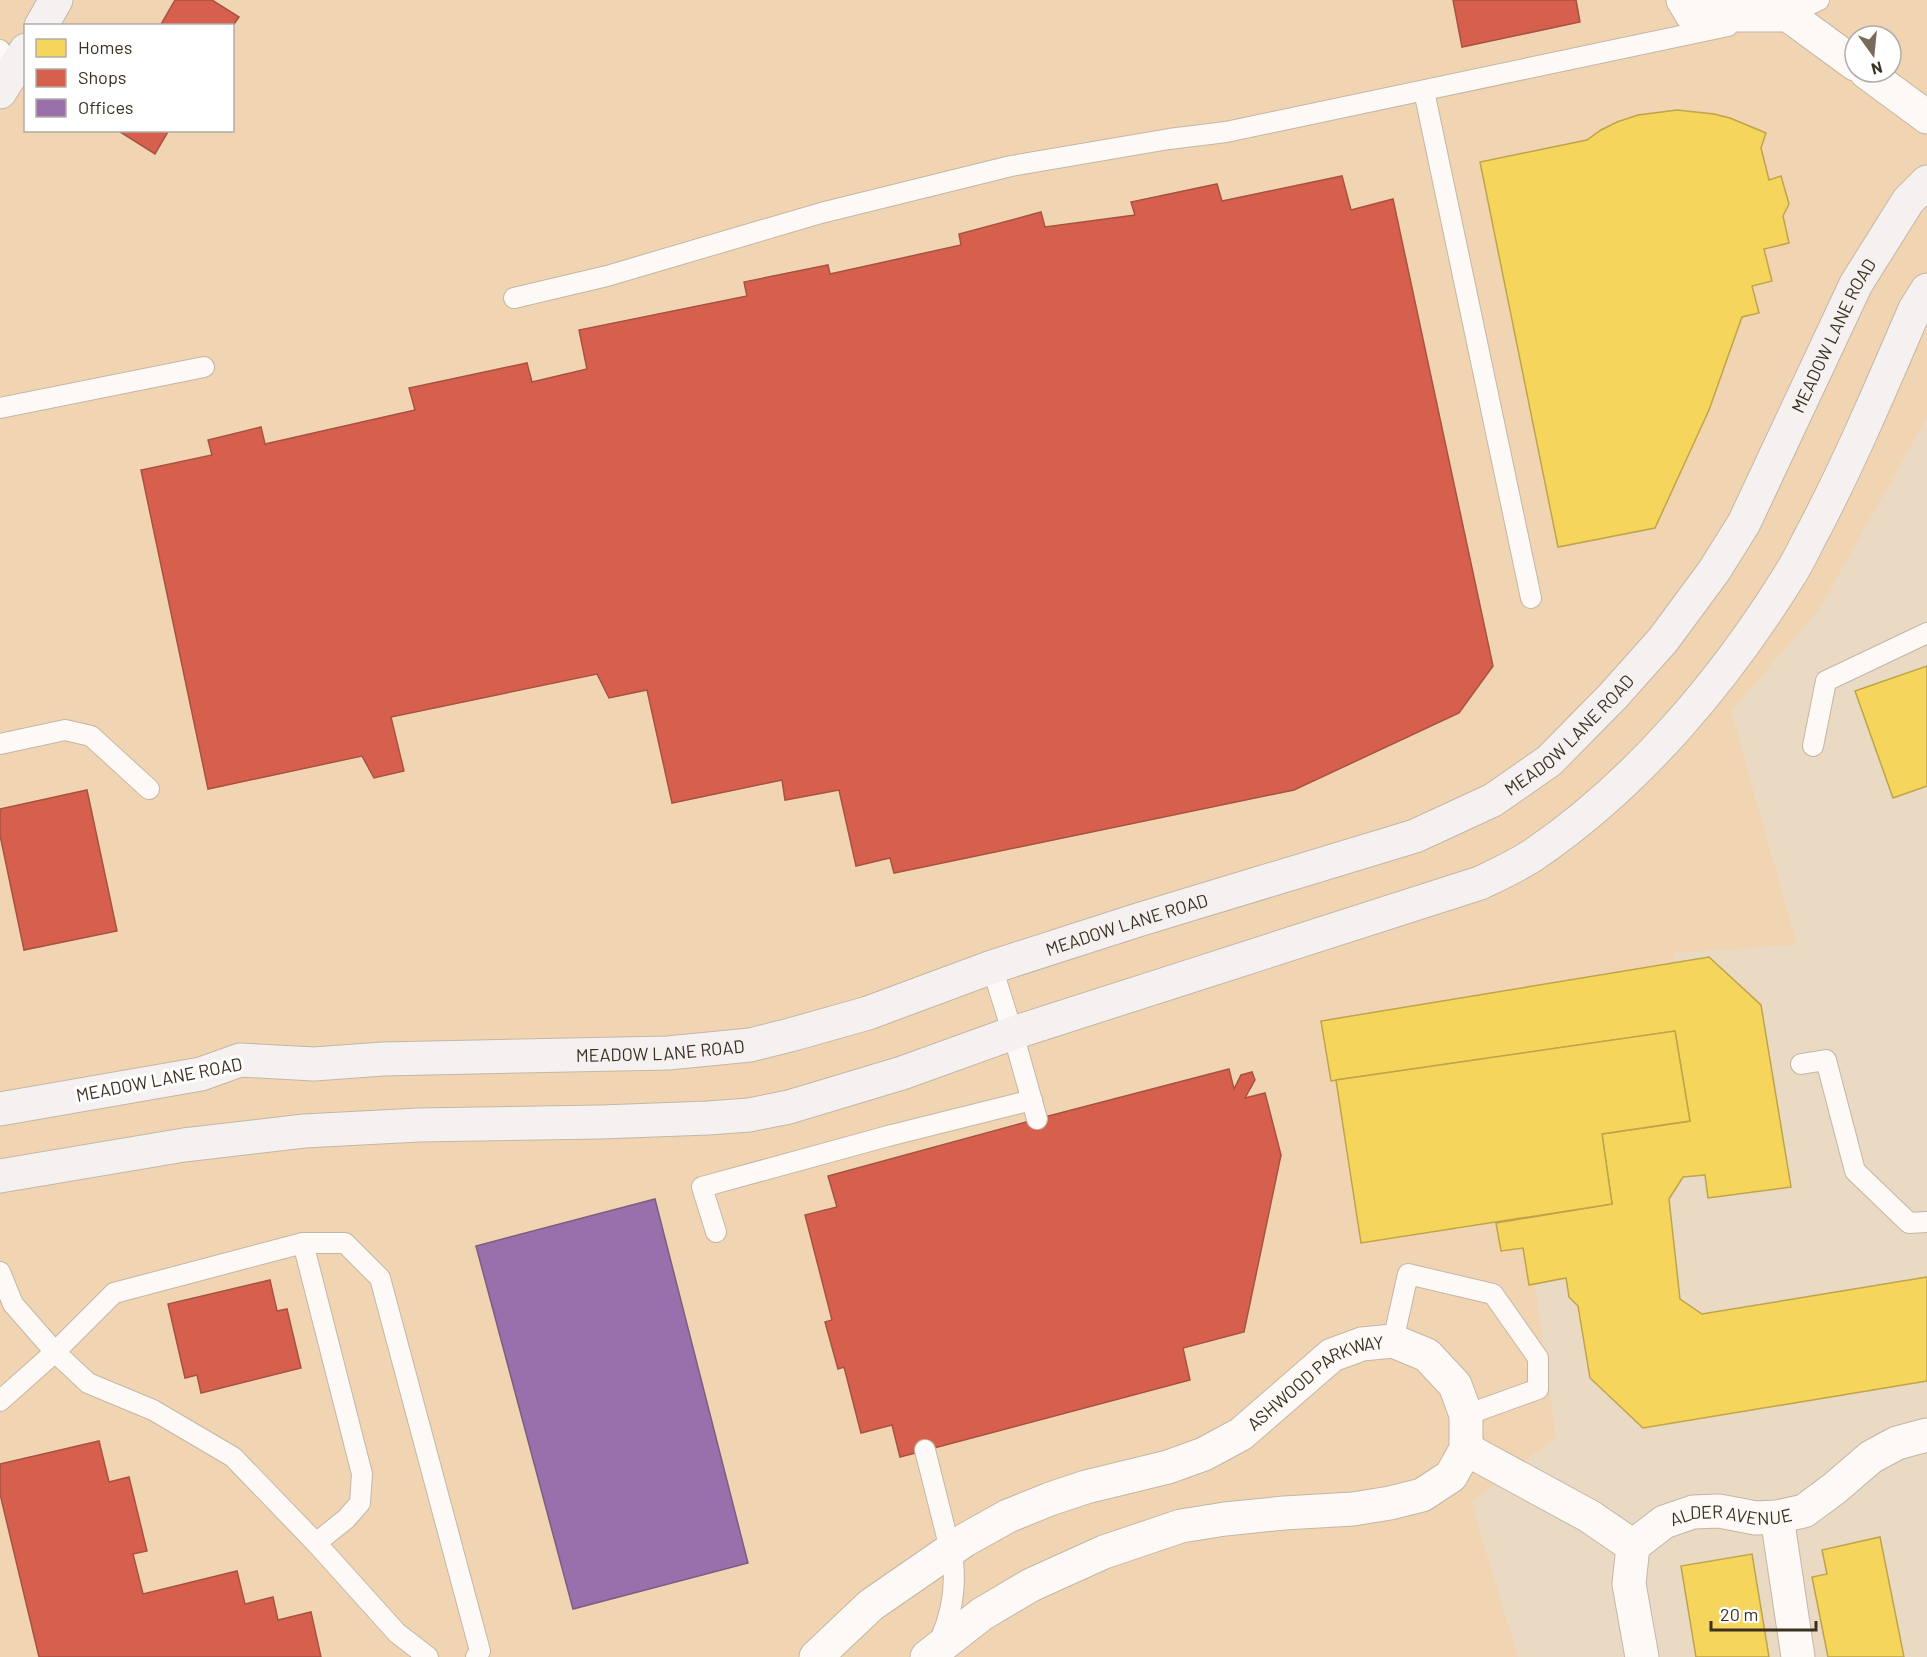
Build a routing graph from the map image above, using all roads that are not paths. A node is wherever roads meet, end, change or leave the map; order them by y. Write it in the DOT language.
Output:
graph roads {
  1 [pos="56,0"];
  2 [pos="1683,0"];
  3 [pos="1819,0"];
  4 [pos="1789,7"];
  5 [pos="42,24"];
  6 [pos="0,51"];
  7 [pos="24,53"];
  8 [pos="1843,54"];
  9 [pos="1882,84"];
  10 [pos="2,86"];
  11 [pos="1424,91"];
  12 [pos="1927,117"];
  13 [pos="1927,182"];
  14 [pos="1927,290"];
  15 [pos="514,298"];
  16 [pos="204,367"];
  17 [pos="0,408"];
  18 [pos="1531,598"];
  19 [pos="1927,633"];
  20 [pos="0,744"];
  21 [pos="1813,746"];
  22 [pos="149,789"];
  23 [pos="992,967"];
  24 [pos="1013,1033"];
  25 [pos="1801,1064"];
  26 [pos="0,1109"];
  27 [pos="0,1176"];
  28 [pos="1927,1222"];
  29 [pos="716,1232"];
  30 [pos="303,1243"];
  31 [pos="0,1272"];
  32 [pos="1393,1341"];
  33 [pos="55,1352"];
  34 [pos="0,1401"];
  35 [pos="1466,1415"];
  36 [pos="1927,1435"];
  37 [pos="1466,1449"];
  38 [pos="925,1450"];
  39 [pos="1778,1517"];
  40 [pos="316,1543"];
  41 [pos="1633,1546"];
  42 [pos="950,1550"];
  43 [pos="932,1652"];
  44 [pos="428,1657"];
  45 [pos="476,1657"];
  46 [pos="816,1657"];
  47 [pos="1642,1657"];
  48 [pos="1798,1657"];
  1 -- 5 [label="street"];
  2 -- 4 [label="street"];
  3 -- 4 [label="lane"];
  4 -- 8 [label="street"];
  4 -- 11 [label="lane"];
  6 -- 10 [label="lane"];
  7 -- 10 [label="street"];
  9 -- 12 [label="street"];
  11 -- 15 [label="lane"];
  11 -- 18 [label="lane"];
  13 -- 23 [label="street, MEADOW LANE ROAD"];
  14 -- 24 [label="street"];
  16 -- 17 [label="lane"];
  19 -- 21 [label="lane"];
  20 -- 22 [label="lane"];
  23 -- 24 [label="lane"];
  23 -- 26 [label="street, MEADOW LANE ROAD"];
  24 -- 27 [label="street"];
  24 -- 29 [label="lane"];
  25 -- 28 [label="lane"];
  30 -- 33 [label="lane"];
  30 -- 40 [label="lane"];
  30 -- 45 [label="lane"];
  31 -- 33 [label="lane"];
  32 -- 35 [label="street, ASHWOOD PARKWAY"];
  32 -- 35 [label="lane"];
  32 -- 42 [label="street, ASHWOOD PARKWAY"];
  33 -- 34 [label="lane"];
  33 -- 40 [label="lane"];
  35 -- 37 [label="street, ASHWOOD PARKWAY"];
  36 -- 39 [label="street, ALDER AVENUE"];
  37 -- 41 [label="street"];
  37 -- 43 [label="street, ASHWOOD PARKWAY"];
  38 -- 42 [label="lane"];
  39 -- 41 [label="street, ALDER AVENUE"];
  39 -- 48 [label="street"];
  40 -- 44 [label="lane"];
  41 -- 47 [label="street"];
  42 -- 43 [label="lane"];
  42 -- 46 [label="street, ASHWOOD PARKWAY"];
}
